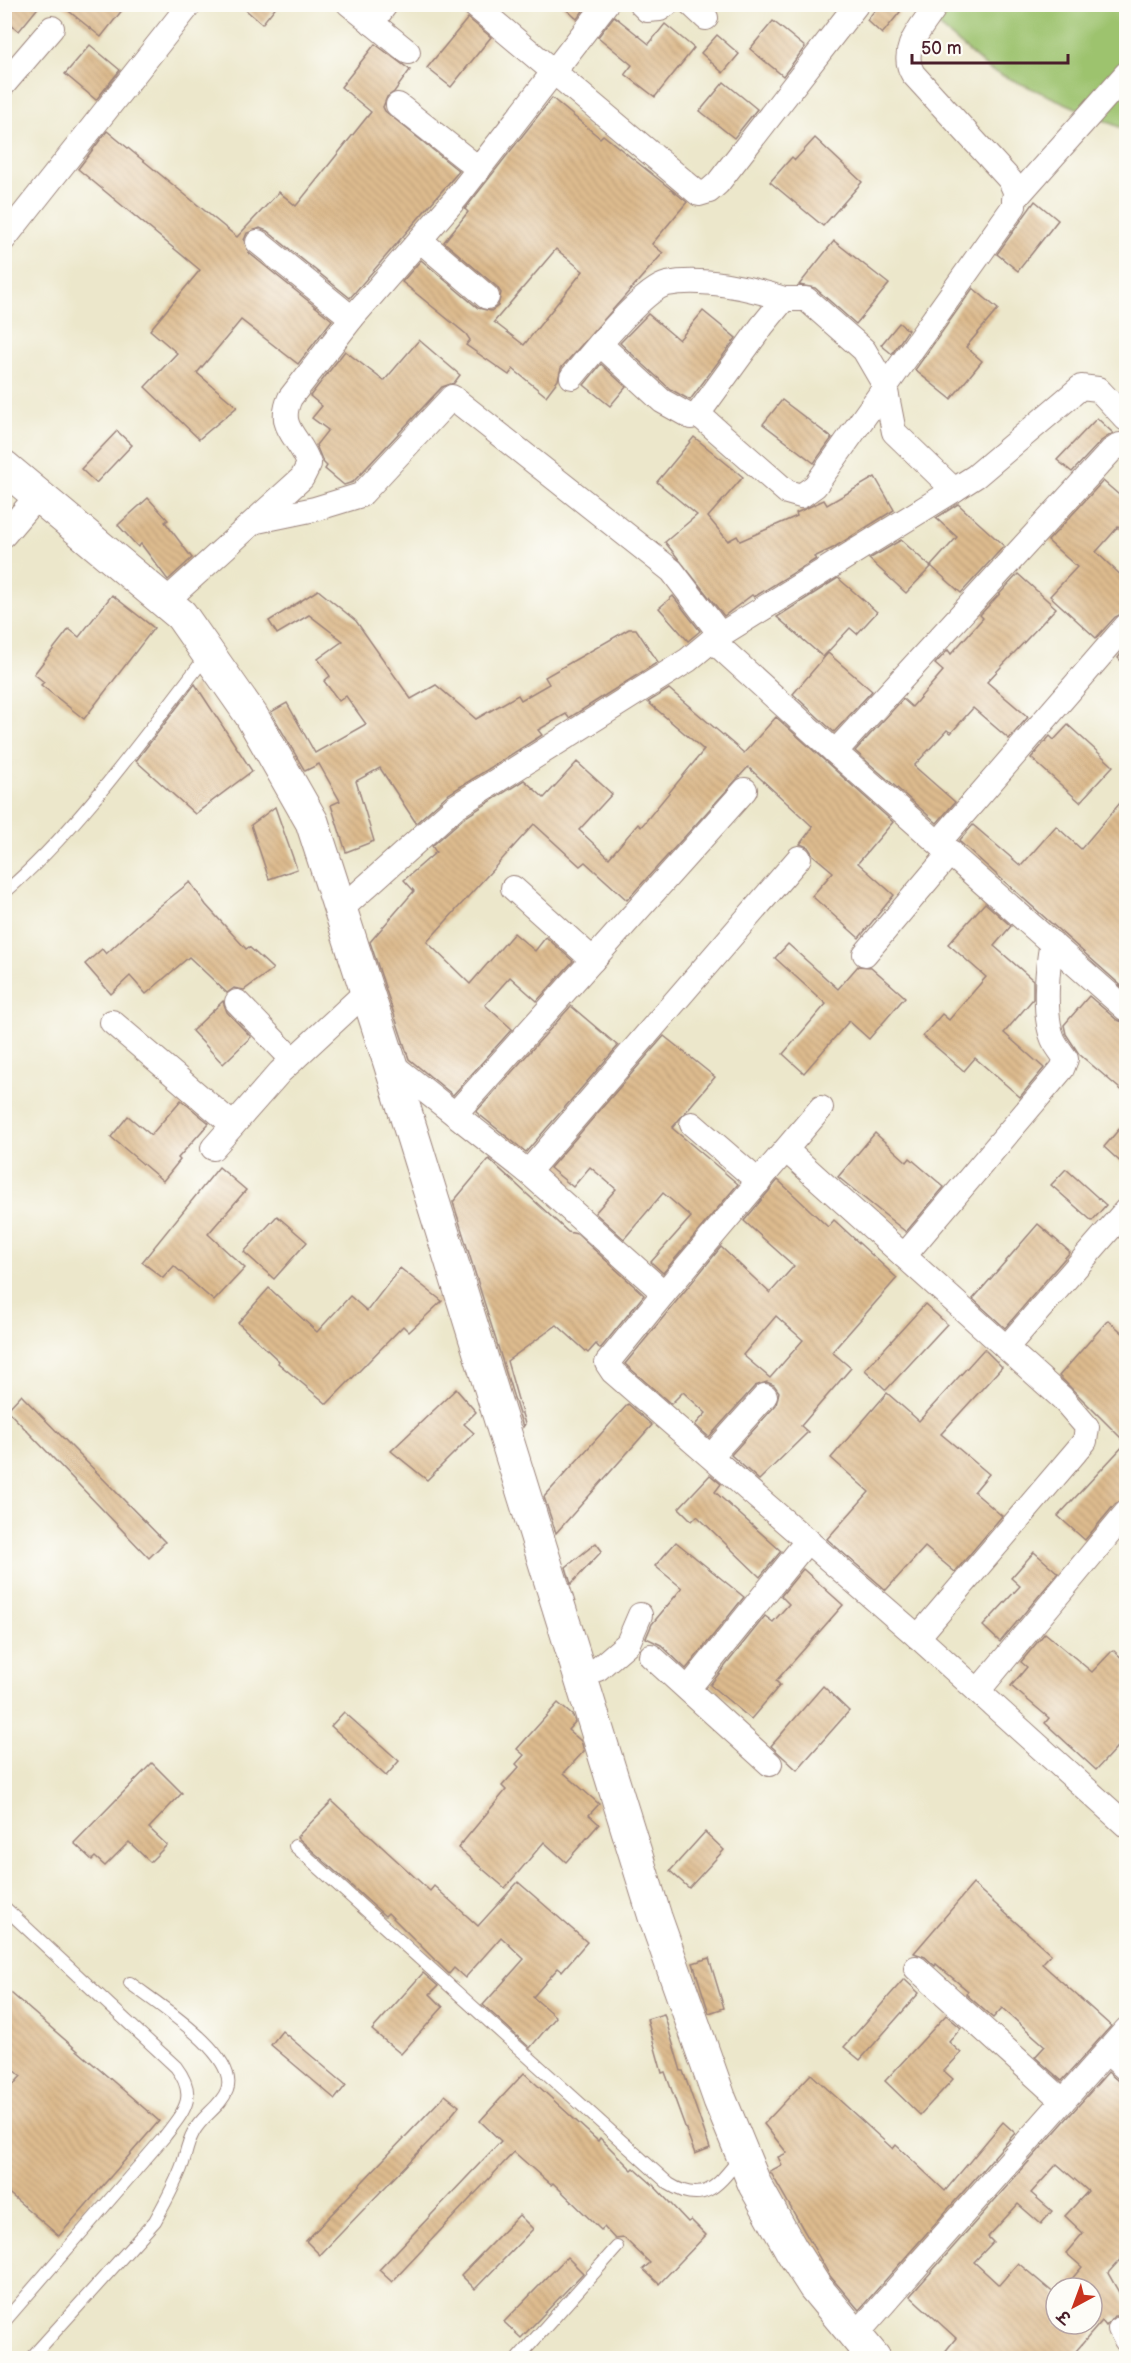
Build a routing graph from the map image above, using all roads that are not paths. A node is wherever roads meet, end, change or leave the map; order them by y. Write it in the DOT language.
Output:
graph roads {
  1 [pos="190,4"];
  2 [pos="349,4"];
  3 [pos="386,4"];
  4 [pos="473,4"];
  5 [pos="606,4"];
  6 [pos="641,4"];
  7 [pos="667,4"];
  8 [pos="857,4"];
  9 [pos="933,10"];
  10 [pos="372,23"];
  11 [pos="52,28"];
  12 [pos="408,52"];
  13 [pos="555,72"];
  14 [pos="1126,74"];
  15 [pos="4,84"];
  16 [pos="398,105"];
  17 [pos="479,169"];
  18 [pos="1014,200"];
  19 [pos="4,239"];
  20 [pos="420,240"];
  21 [pos="258,242"];
  22 [pos="487,297"];
  23 [pos="784,299"];
  24 [pos="352,318"];
  25 [pos="600,344"];
  26 [pos="572,377"];
  27 [pos="885,386"];
  28 [pos="698,414"];
  29 [pos="1126,419"];
  30 [pos="1126,446"];
  31 [pos="4,466"];
  32 [pos="954,490"];
  33 [pos="38,495"];
  34 [pos="255,521"];
  35 [pos="4,535"];
  36 [pos="165,602"];
  37 [pos="1126,626"];
  38 [pos="716,637"];
  39 [pos="208,654"];
  40 [pos="835,752"];
  41 [pos="745,790"];
  42 [pos="945,847"];
  43 [pos="799,858"];
  44 [pos="513,888"];
  45 [pos="4,893"];
  46 [pos="339,911"];
  47 [pos="1052,943"];
  48 [pos="865,954"];
  49 [pos="593,960"];
  50 [pos="366,992"];
  51 [pos="237,1002"];
  52 [pos="1126,1009"];
  53 [pos="112,1022"];
  54 [pos="293,1060"];
  55 [pos="390,1063"];
  56 [pos="821,1108"];
  57 [pos="455,1114"];
  58 [pos="692,1124"];
  59 [pos="233,1125"];
  60 [pos="213,1148"];
  61 [pos="786,1150"];
  62 [pos="528,1172"];
  63 [pos="759,1182"];
  64 [pos="1126,1210"];
  65 [pos="904,1256"];
  66 [pos="664,1293"];
  67 [pos="1006,1348"];
  68 [pos="768,1400"];
  69 [pos="716,1459"];
  70 [pos="1126,1513"];
  71 [pos="808,1540"];
  72 [pos="640,1615"];
  73 [pos="918,1637"];
  74 [pos="651,1656"];
  75 [pos="579,1674"];
  76 [pos="688,1689"];
  77 [pos="978,1691"];
  78 [pos="770,1764"];
  79 [pos="1126,1825"];
  80 [pos="295,1846"];
  81 [pos="4,1907"];
  82 [pos="916,1968"];
  83 [pos="130,1983"];
  84 [pos="1126,2030"];
  85 [pos="1107,2052"];
  86 [pos="1126,2069"];
  87 [pos="1063,2101"];
  88 [pos="743,2155"];
  89 [pos="617,2247"];
  90 [pos="4,2322"];
  91 [pos="864,2348"];
  92 [pos="32,2358"];
  93 [pos="518,2358"];
  1 -- 19 [label="street"];
  2 -- 10 [label="street"];
  3 -- 10 [label="street"];
  4 -- 13 [label="street"];
  5 -- 13 [label="street"];
  6 -- 7 [label="street"];
  8 -- 13 [label="street"];
  9 -- 18 [label="street"];
  10 -- 12 [label="street"];
  11 -- 15 [label="street"];
  13 -- 17 [label="street"];
  14 -- 18 [label="street"];
  16 -- 17 [label="street"];
  17 -- 20 [label="street"];
  18 -- 27 [label="street"];
  20 -- 22 [label="street"];
  20 -- 24 [label="street"];
  21 -- 24 [label="street"];
  23 -- 25 [label="street"];
  23 -- 27 [label="street"];
  23 -- 28 [label="street"];
  24 -- 34 [label="street"];
  25 -- 26 [label="street"];
  25 -- 28 [label="street"];
  27 -- 28 [label="street"];
  27 -- 32 [label="street"];
  29 -- 32 [label="street"];
  30 -- 40 [label="street"];
  31 -- 33 [label="street"];
  32 -- 38 [label="street"];
  33 -- 35 [label="street"];
  33 -- 36 [label="street"];
  34 -- 36 [label="street"];
  34 -- 38 [label="street"];
  36 -- 39 [label="street"];
  37 -- 42 [label="street"];
  38 -- 40 [label="street"];
  38 -- 46 [label="street"];
  39 -- 45 [label="lane"];
  39 -- 46 [label="street"];
  40 -- 42 [label="street"];
  41 -- 49 [label="street"];
  42 -- 47 [label="street"];
  42 -- 48 [label="street"];
  43 -- 62 [label="street"];
  44 -- 49 [label="street"];
  46 -- 50 [label="street"];
  47 -- 52 [label="street"];
  47 -- 65 [label="street"];
  49 -- 57 [label="street"];
  50 -- 54 [label="street"];
  50 -- 55 [label="street"];
  51 -- 54 [label="street"];
  53 -- 59 [label="street"];
  54 -- 59 [label="street"];
  55 -- 57 [label="street"];
  55 -- 75 [label="street"];
  56 -- 61 [label="street"];
  57 -- 62 [label="street"];
  58 -- 63 [label="street"];
  59 -- 60 [label="street"];
  61 -- 63 [label="street"];
  61 -- 65 [label="street"];
  62 -- 66 [label="street"];
  63 -- 66 [label="street"];
  64 -- 67 [label="street"];
  65 -- 67 [label="street"];
  66 -- 69 [label="street"];
  67 -- 73 [label="street"];
  68 -- 69 [label="street"];
  69 -- 71 [label="street"];
  70 -- 77 [label="street"];
  71 -- 73 [label="street"];
  71 -- 76 [label="street"];
  72 -- 75 [label="street"];
  73 -- 77 [label="street"];
  74 -- 76 [label="street"];
  75 -- 88 [label="street"];
  76 -- 78 [label="street"];
  77 -- 79 [label="street"];
  80 -- 88 [label="lane"];
  81 -- 90 [label="lane"];
  82 -- 87 [label="street"];
  83 -- 92 [label="lane"];
  84 -- 85 [label="street"];
  85 -- 86 [label="street"];
  85 -- 87 [label="street"];
  87 -- 91 [label="street"];
  88 -- 91 [label="street"];
  89 -- 93 [label="lane"];
}
